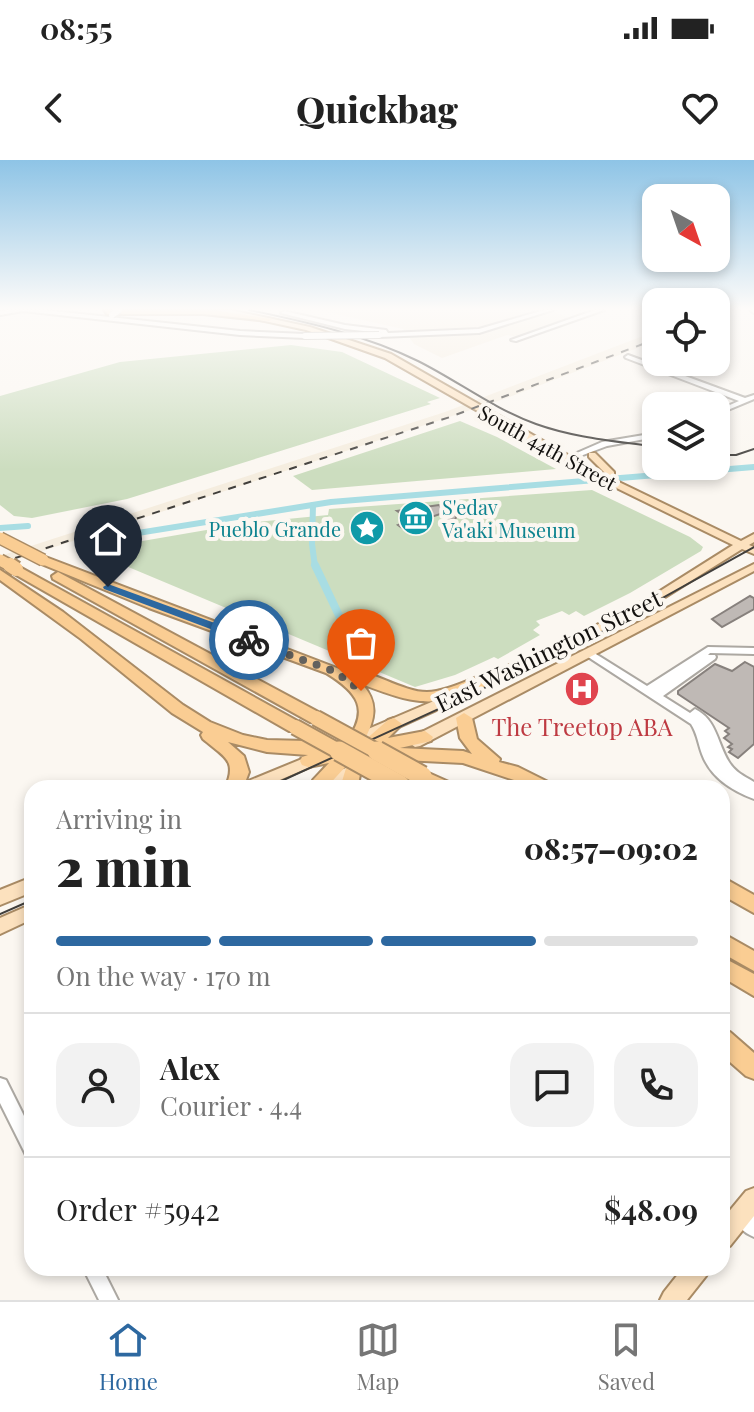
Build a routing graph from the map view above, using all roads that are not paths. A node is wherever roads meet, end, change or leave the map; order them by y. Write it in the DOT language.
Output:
graph roads {
  1 [pos="407,363"];
  2 [pos="644,363"];
  3 [pos="750,399"];
  4 [pos="730,408"];
  5 [pos="642,439"];
  6 [pos="642,441"];
  7 [pos="592,455"];
  8 [pos="574,460"];
  9 [pos="612,479"];
  10 [pos="0,538"];
  11 [pos="751,543"];
  12 [pos="0,545"];
  13 [pos="40,562"];
  14 [pos="754,567"];
  15 [pos="5,570"];
  16 [pos="591,652"];
  17 [pos="754,653"];
  18 [pos="326,667"];
  19 [pos="501,674"];
  20 [pos="654,691"];
  21 [pos="464,718"];
  22 [pos="194,720"];
  23 [pos="394,724"];
  24 [pos="425,737"];
  25 [pos="390,753"];
  26 [pos="353,756"];
  27 [pos="308,761"];
  28 [pos="519,775"];
  29 [pos="238,780"];
  30 [pos="264,780"];
  31 [pos="323,780"];
  32 [pos="390,780"];
  33 [pos="430,780"];
  34 [pos="529,780"];
  35 [pos="726,780"];
  36 [pos="730,783"];
  37 [pos="754,787"];
  38 [pos="754,794"];
  39 [pos="24,888"];
  40 [pos="730,890"];
  41 [pos="0,898"];
  42 [pos="754,905"];
  43 [pos="24,915"];
  44 [pos="0,926"];
  45 [pos="730,947"];
  46 [pos="754,961"];
  47 [pos="730,971"];
  48 [pos="754,986"];
  49 [pos="730,1049"];
  50 [pos="754,1069"];
  51 [pos="0,1086"];
  52 [pos="24,1133"];
  53 [pos="750,1214"];
  54 [pos="730,1231"];
  55 [pos="96,1276"];
  56 [pos="692,1276"];
  57 [pos="109,1300"];
  58 [pos="672,1300"];
  1 -- 8 [label="main road, South 44th Street"];
  2 -- 3 [label="street"];
  3 -- 4 [label="street"];
  5 -- 8 [label="street"];
  6 -- 7 [label="street"];
  7 -- 8 [label="street"];
  7 -- 9 [label="main road"];
  8 -- 9 [label="main road, South 44th Street"];
  8 -- 9 [label="main road, South 44th Street"];
  9 -- 11 [label="main road, South 44th Street"];
  9 -- 11 [label="main road, South 44th Street"];
  10 -- 13 [label="highway, bridge"];
  11 -- 19 [label="main road, East Washington Street"];
  12 -- 13 [label="highway"];
  13 -- 18 [label="highway"];
  13 -- 33 [label="highway, bridge"];
  14 -- 16 [label="main road, East Washington Street"];
  15 -- 22 [label="highway"];
  15 -- 32 [label="highway, bridge"];
  16 -- 20 [label="street"];
  16 -- 21 [label="main road, East Washington Street"];
  17 -- 20 [label="street"];
  18 -- 19 [label="highway"];
  18 -- 26 [label="highway"];
  19 -- 23 [label="main road, East Washington Street"];
  20 -- 35 [label="street"];
  20 -- 37 [label="street"];
  21 -- 24 [label="main road, East Washington Street"];
  21 -- 28 [label="highway"];
  22 -- 26 [label="highway"];
  22 -- 29 [label="highway"];
  23 -- 26 [label="highway"];
  24 -- 25 [label="main road, East Washington Street"];
  24 -- 26 [label="highway"];
  25 -- 26 [label="highway"];
  25 -- 28 [label="highway"];
  26 -- 27 [label="highway"];
  26 -- 31 [label="highway"];
  27 -- 30 [label="main road"];
  28 -- 34 [label="highway"];
  36 -- 38 [label="street"];
  39 -- 41 [label="main road"];
  40 -- 42 [label="highway"];
  43 -- 44 [label="main road"];
  45 -- 46 [label="highway"];
  47 -- 48 [label="highway"];
  49 -- 50 [label="highway"];
  51 -- 52 [label="street"];
  53 -- 54 [label="main road"];
  55 -- 57 [label="street"];
  56 -- 58 [label="main road"];
}
